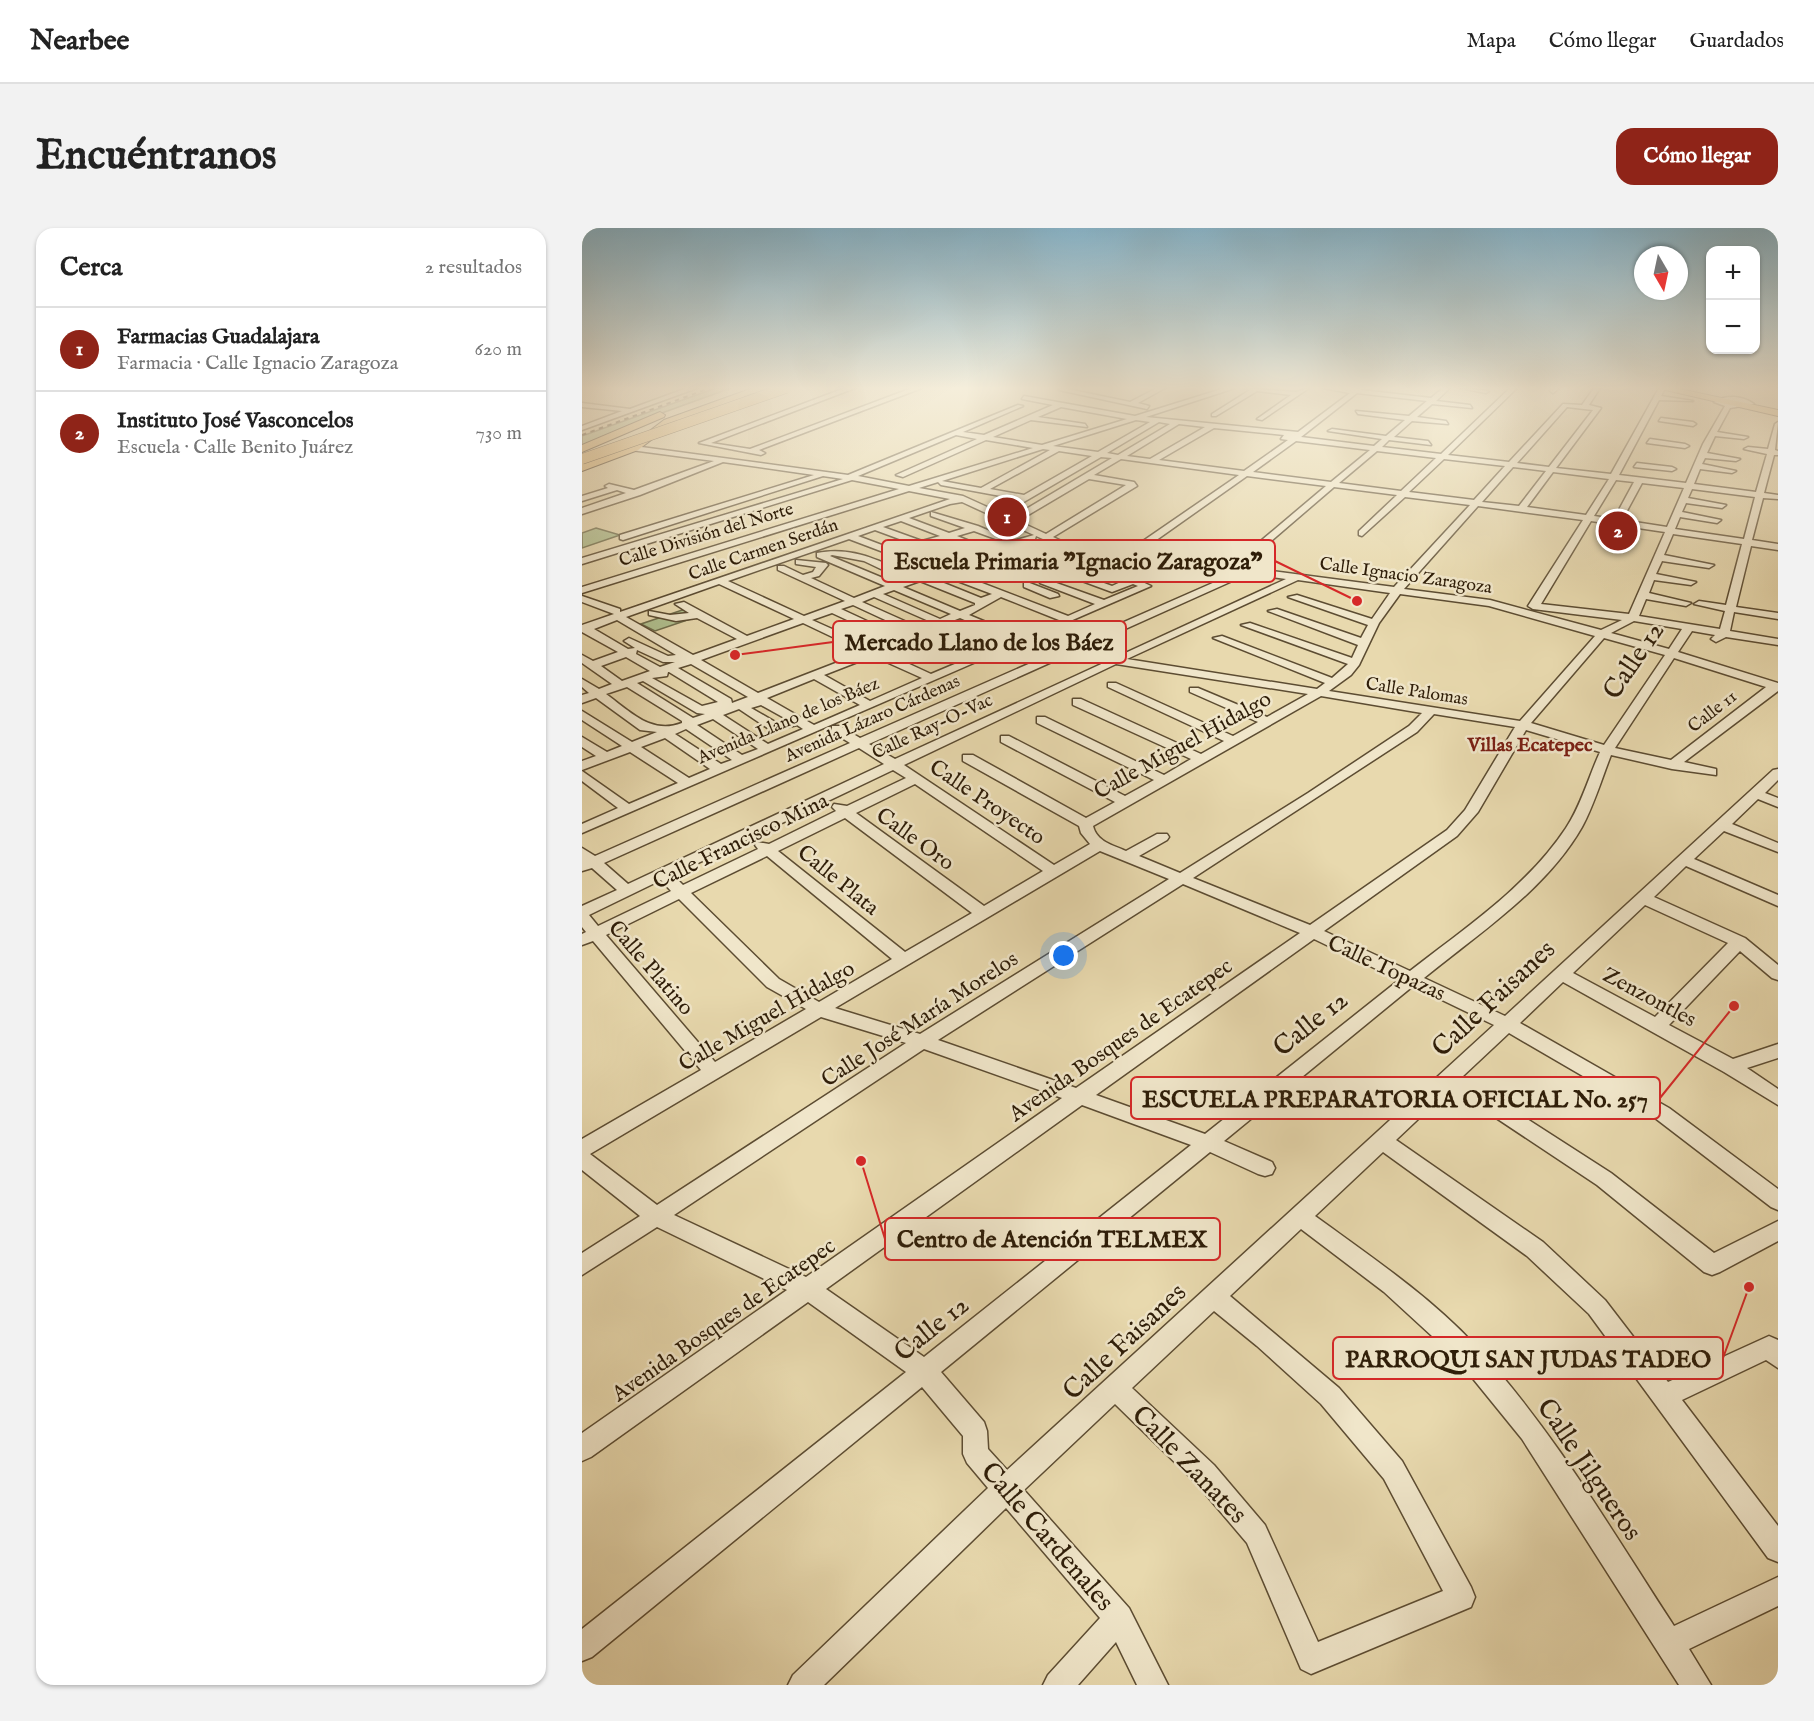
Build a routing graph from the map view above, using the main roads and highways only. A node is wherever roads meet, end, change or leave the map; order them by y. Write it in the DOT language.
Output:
graph roads {
  1 [pos="612,456"];
  2 [pos="582,468"];
  1 -- 2 [label="highway"];
}
